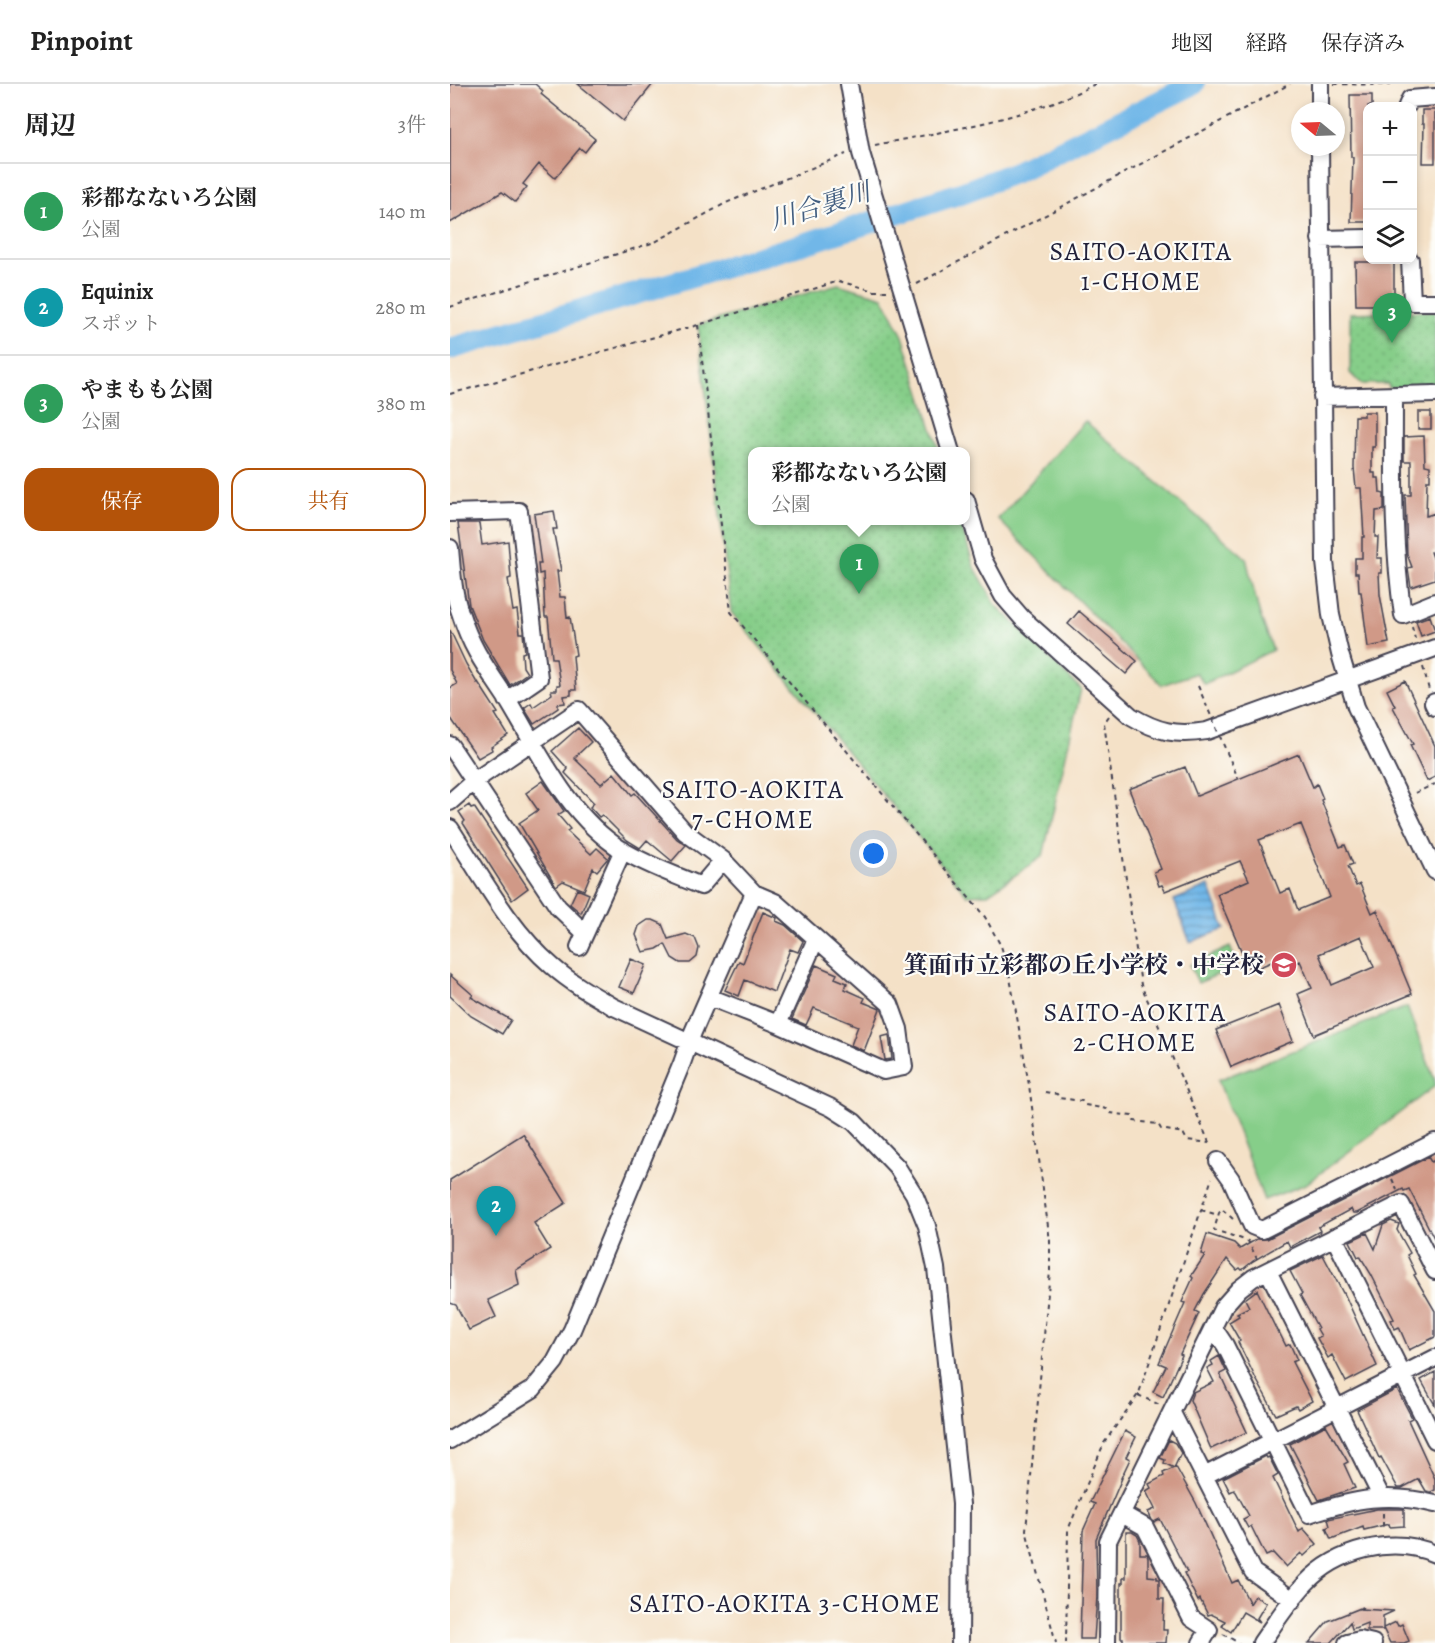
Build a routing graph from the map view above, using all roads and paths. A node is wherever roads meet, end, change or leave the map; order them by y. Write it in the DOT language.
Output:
graph roads {
  1 [pos="849,84"];
  2 [pos="1095,84"];
  3 [pos="1320,84"];
  4 [pos="1330,84"];
  5 [pos="1391,85"];
  6 [pos="1435,97"];
  7 [pos="1320,102"];
  8 [pos="1409,102"];
  9 [pos="861,151"];
  10 [pos="1320,156"];
  11 [pos="1320,238"];
  12 [pos="1363,238"];
  13 [pos="1410,264"];
  14 [pos="1435,302"];
  15 [pos="450,307"];
  16 [pos="698,325"];
  17 [pos="1435,394"];
  18 [pos="1394,396"];
  19 [pos="1322,397"];
  20 [pos="950,447"];
  21 [pos="450,513"];
  22 [pos="970,514"];
  23 [pos="450,548"];
  24 [pos="1435,602"];
  25 [pos="1435,648"];
  26 [pos="1423,667"];
  27 [pos="1348,680"];
  28 [pos="1198,686"];
  29 [pos="507,700"];
  30 [pos="1434,704"];
  31 [pos="1113,711"];
  32 [pos="531,743"];
  33 [pos="450,745"];
  34 [pos="1238,778"];
  35 [pos="474,781"];
  36 [pos="1435,784"];
  37 [pos="1415,793"];
  38 [pos="450,802"];
  39 [pos="450,828"];
  40 [pos="622,850"];
  41 [pos="723,860"];
  42 [pos="1435,871"];
  43 [pos="754,893"];
  44 [pos="816,939"];
  45 [pos="709,997"];
  46 [pos="778,1024"];
  47 [pos="690,1041"];
  48 [pos="1045,1092"];
  49 [pos="1435,1142"];
  50 [pos="1209,1143"];
  51 [pos="1218,1161"];
  52 [pos="1388,1172"];
  53 [pos="1399,1194"];
  54 [pos="1201,1210"];
  55 [pos="1218,1215"];
  56 [pos="1232,1218"];
  57 [pos="1334,1237"];
  58 [pos="1435,1271"];
  59 [pos="1266,1272"];
  60 [pos="1213,1327"];
  61 [pos="1435,1358"];
  62 [pos="1401,1375"];
  63 [pos="1138,1395"];
  64 [pos="1337,1408"];
  65 [pos="1166,1410"];
  66 [pos="450,1440"];
  67 [pos="1435,1440"];
  68 [pos="1271,1442"];
  69 [pos="1204,1476"];
  70 [pos="1382,1502"];
  71 [pos="1435,1504"];
  72 [pos="1122,1514"];
  73 [pos="1384,1534"];
  74 [pos="1435,1554"];
  75 [pos="1293,1600"];
  76 [pos="1218,1630"];
  77 [pos="960,1643"];
  78 [pos="1056,1643"];
  79 [pos="1066,1643"];
  80 [pos="1107,1643"];
  81 [pos="1201,1643"];
  82 [pos="1239,1643"];
  83 [pos="1261,1643"];
  84 [pos="1347,1643"];
  85 [pos="1373,1643"];
  1 -- 9 [label="street"];
  2 -- 9 [label="path"];
  3 -- 7 [label="street"];
  4 -- 5 [label="path"];
  6 -- 8 [label="street"];
  9 -- 15 [label="path"];
  9 -- 20 [label="street"];
  10 -- 11 [label="street"];
  11 -- 12 [label="street"];
  11 -- 19 [label="street"];
  13 -- 14 [label="street"];
  16 -- 78 [label="path"];
  17 -- 18 [label="street"];
  18 -- 19 [label="street"];
  18 -- 24 [label="street"];
  19 -- 27 [label="street"];
  21 -- 29 [label="street"];
  22 -- 27 [label="street"];
  23 -- 29 [label="street"];
  25 -- 27 [label="street"];
  26 -- 30 [label="path"];
  27 -- 42 [label="street"];
  28 -- 34 [label="path, bridge"];
  29 -- 32 [label="street"];
  31 -- 50 [label="path"];
  32 -- 35 [label="street"];
  32 -- 40 [label="street"];
  32 -- 41 [label="street"];
  33 -- 35 [label="street"];
  35 -- 38 [label="street"];
  35 -- 40 [label="street"];
  36 -- 37 [label="path"];
  39 -- 47 [label="street"];
  40 -- 41 [label="street"];
  41 -- 43 [label="street"];
  43 -- 44 [label="street"];
  43 -- 45 [label="street"];
  44 -- 46 [label="street"];
  44 -- 46 [label="street"];
  45 -- 46 [label="street"];
  45 -- 47 [label="street"];
  47 -- 66 [label="street"];
  47 -- 77 [label="street"];
  48 -- 50 [label="path"];
  49 -- 51 [label="street"];
  50 -- 51 [label="path"];
  51 -- 54 [label="path"];
  52 -- 53 [label="path"];
  54 -- 55 [label="path"];
  54 -- 63 [label="path"];
  55 -- 56 [label="path"];
  55 -- 59 [label="path"];
  57 -- 58 [label="street"];
  57 -- 59 [label="street"];
  57 -- 62 [label="street"];
  59 -- 60 [label="street"];
  59 -- 64 [label="street"];
  60 -- 65 [label="street"];
  60 -- 68 [label="street"];
  61 -- 62 [label="street"];
  62 -- 64 [label="street"];
  62 -- 67 [label="street"];
  63 -- 65 [label="path"];
  63 -- 79 [label="path"];
  64 -- 68 [label="street"];
  64 -- 70 [label="street"];
  65 -- 69 [label="street"];
  65 -- 72 [label="street"];
  68 -- 69 [label="street"];
  68 -- 70 [label="street"];
  69 -- 75 [label="street"];
  70 -- 71 [label="street"];
  70 -- 73 [label="path"];
  72 -- 80 [label="street"];
  72 -- 81 [label="street"];
  74 -- 75 [label="street"];
  75 -- 83 [label="street"];
  76 -- 82 [label="path"];
  84 -- 85 [label="street"];
}
